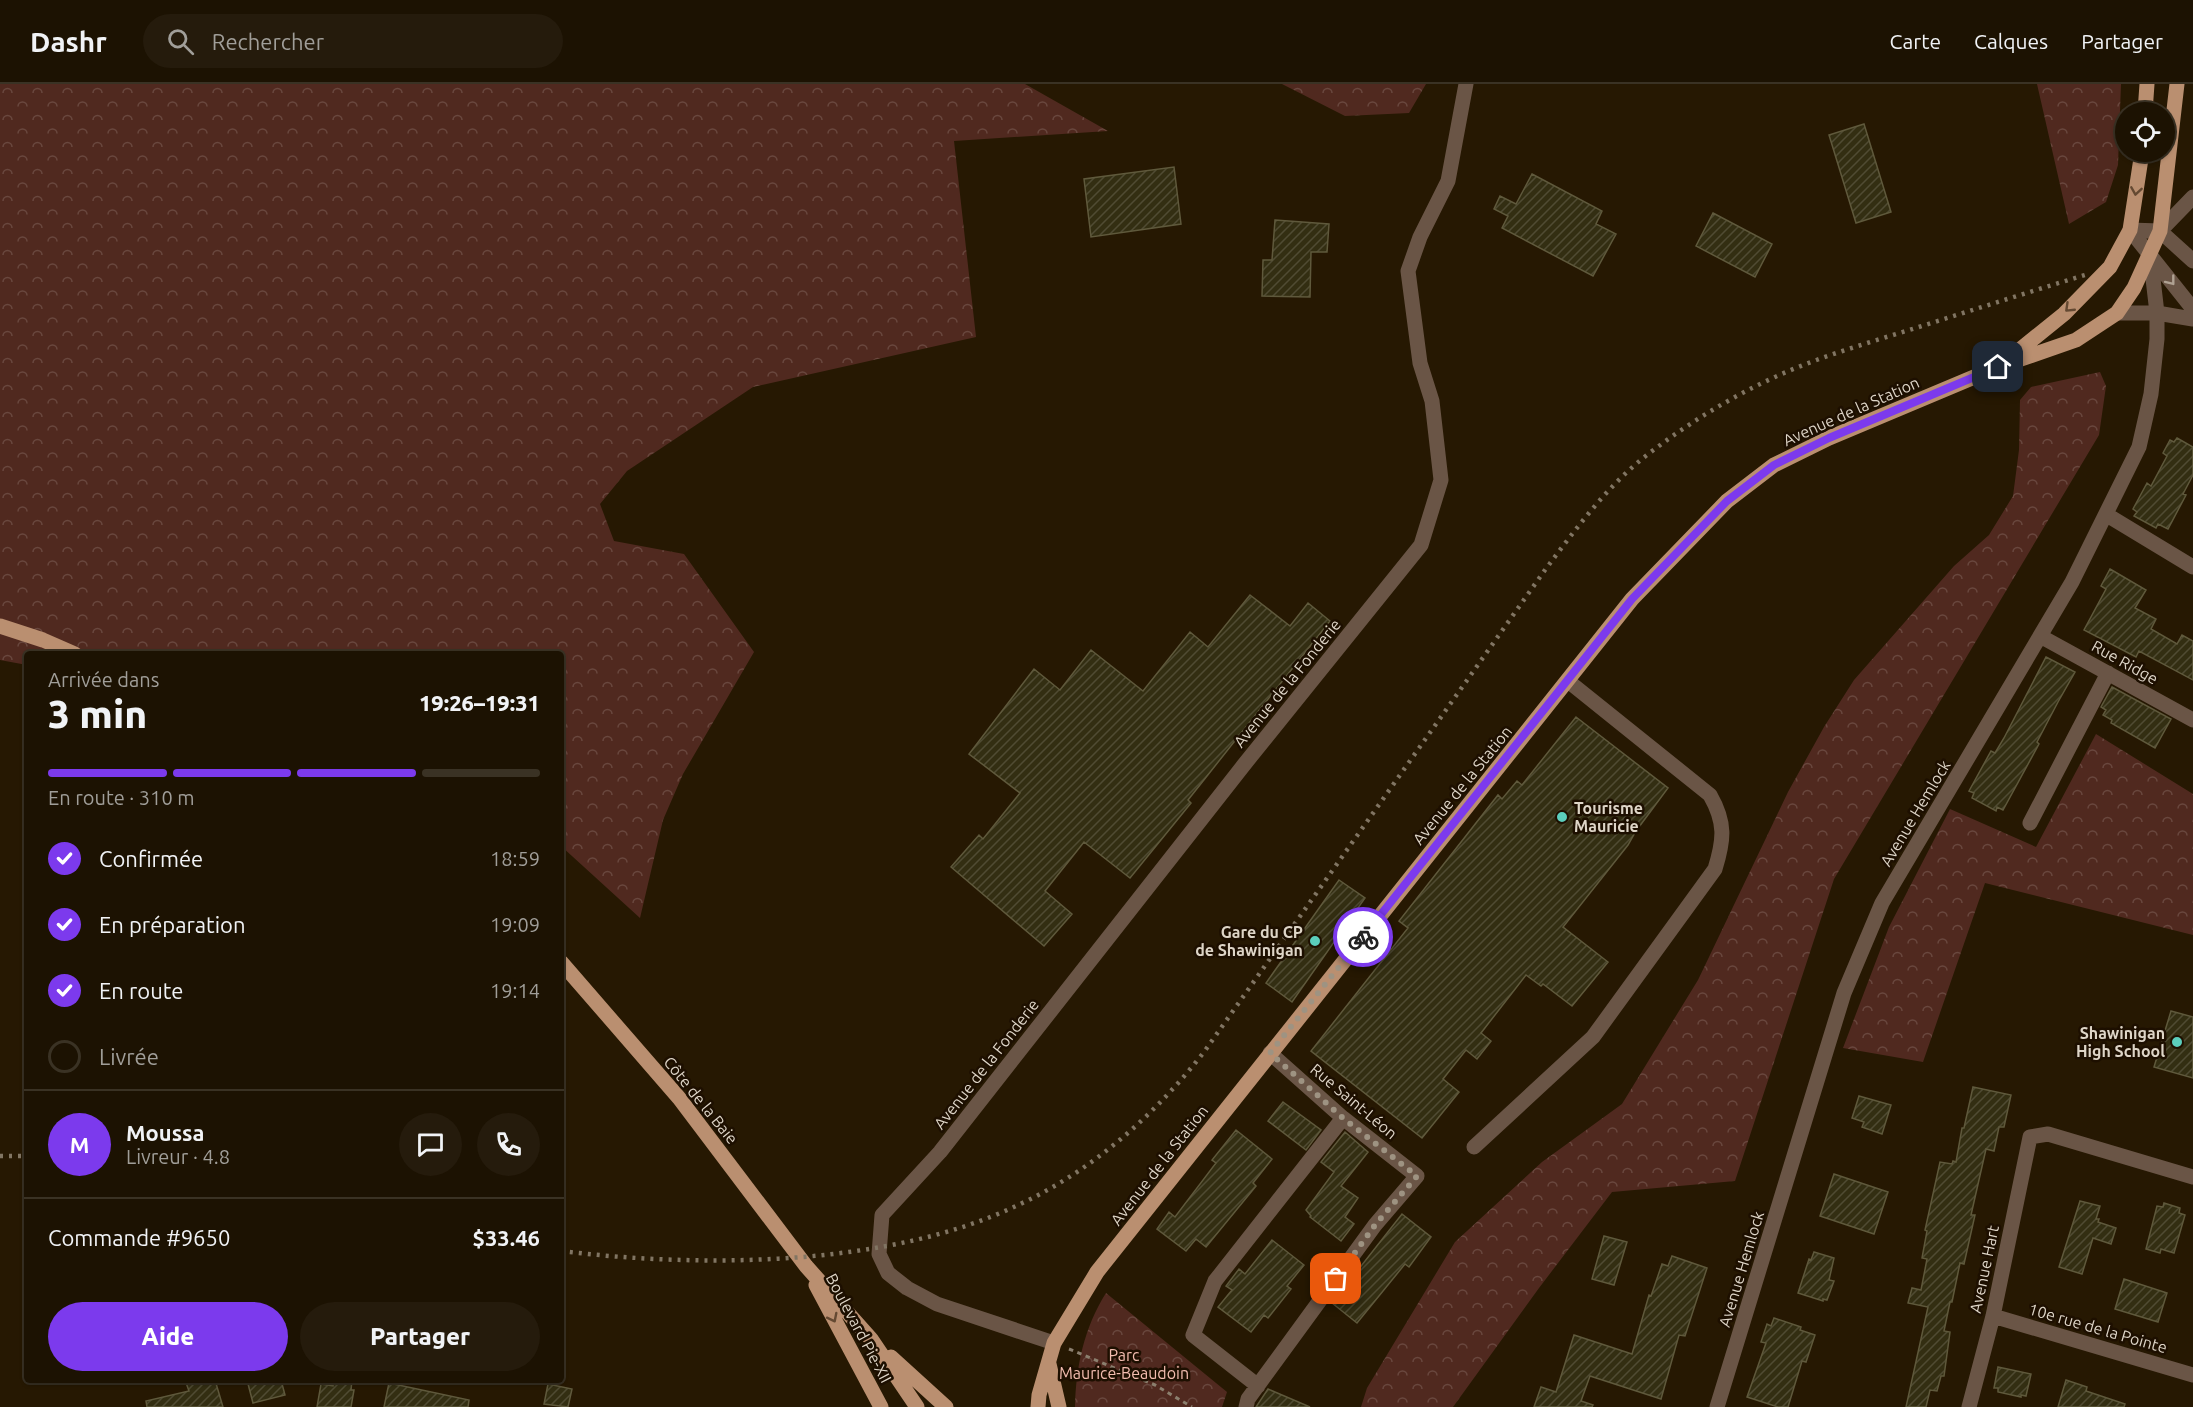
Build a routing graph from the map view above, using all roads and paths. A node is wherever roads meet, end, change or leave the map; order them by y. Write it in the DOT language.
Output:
graph roads {
  1 [pos="1466,84"];
  2 [pos="2147,84"];
  3 [pos="2177,84"];
  4 [pos="2146,102"];
  5 [pos="2140,162"];
  6 [pos="2193,197"];
  7 [pos="2130,230"];
  8 [pos="2160,231"];
  9 [pos="2150,253"];
  10 [pos="2193,261"];
  11 [pos="2193,309"];
  12 [pos="2117,313"];
  13 [pos="2157,313"];
  14 [pos="2193,319"];
  15 [pos="1998,367"];
  16 [pos="2107,515"];
  17 [pos="2193,567"];
  18 [pos="0,626"];
  19 [pos="2040,636"];
  20 [pos="68,651"];
  21 [pos="2108,673"];
  22 [pos="1568,681"];
  23 [pos="2193,720"];
  24 [pos="2030,823"];
  25 [pos="564,965"];
  26 [pos="1270,1053"];
  27 [pos="1343,1118"];
  28 [pos="1474,1147"];
  29 [pos="2193,1177"];
  30 [pos="806,1266"];
  31 [pos="1993,1316"];
  32 [pos="871,1339"];
  33 [pos="1054,1343"];
  34 [pos="1049,1364"];
  35 [pos="2193,1375"];
  36 [pos="1258,1386"];
  37 [pos="1038,1401"];
  38 [pos="881,1407"];
  39 [pos="917,1407"];
  40 [pos="946,1407"];
  41 [pos="1027,1407"];
  42 [pos="1059,1407"];
  43 [pos="1192,1407"];
  44 [pos="1246,1407"];
  45 [pos="1717,1407"];
  46 [pos="1969,1407"];
  1 -- 33 [label="street, Avenue de la Fonderie"];
  2 -- 4 [label="main road"];
  3 -- 8 [label="main road"];
  5 -- 7 [label="main road, one-way"];
  6 -- 8 [label="street"];
  7 -- 8 [label="street"];
  7 -- 9 [label="street"];
  7 -- 15 [label="main road, one-way"];
  8 -- 9 [label="main road"];
  8 -- 10 [label="street"];
  9 -- 11 [label="street, one-way"];
  9 -- 12 [label="main road"];
  9 -- 13 [label="street, Avenue Hemlock"];
  12 -- 13 [label="street"];
  12 -- 15 [label="main road"];
  13 -- 14 [label="street"];
  13 -- 16 [label="street, Avenue Hemlock"];
  15 -- 22 [label="main road, Avenue de la Station"];
  16 -- 17 [label="street"];
  16 -- 19 [label="street, Avenue Hemlock"];
  18 -- 20 [label="main road"];
  19 -- 21 [label="street, Rue Ridge"];
  19 -- 45 [label="street, Avenue Hemlock"];
  21 -- 23 [label="street, Rue Ridge"];
  21 -- 24 [label="street"];
  22 -- 26 [label="main road, Avenue de la Station"];
  22 -- 28 [label="street"];
  25 -- 30 [label="main road, Côte de la Baie"];
  26 -- 27 [label="street, Rue Saint-Léon"];
  26 -- 33 [label="main road, Avenue de la Station"];
  27 -- 36 [label="street"];
  27 -- 36 [label="street, Rue Saint-Léon"];
  29 -- 31 [label="street, Avenue Hart"];
  30 -- 32 [label="main road, Boulevard Pie-XII"];
  30 -- 38 [label="main road, Boulevard Pie-XII, one-way"];
  31 -- 35 [label="street, 10e rue de la Pointe"];
  31 -- 46 [label="street, Avenue Hart"];
  32 -- 39 [label="main road, Boulevard Pie-XII"];
  32 -- 40 [label="main road"];
  33 -- 34 [label="main road, Avenue de la Station"];
  33 -- 43 [label="path"];
  34 -- 37 [label="main road, Avenue de la Station"];
  34 -- 42 [label="main road, Avenue de la Station"];
  36 -- 44 [label="street"];
  37 -- 41 [label="main road"];
}
